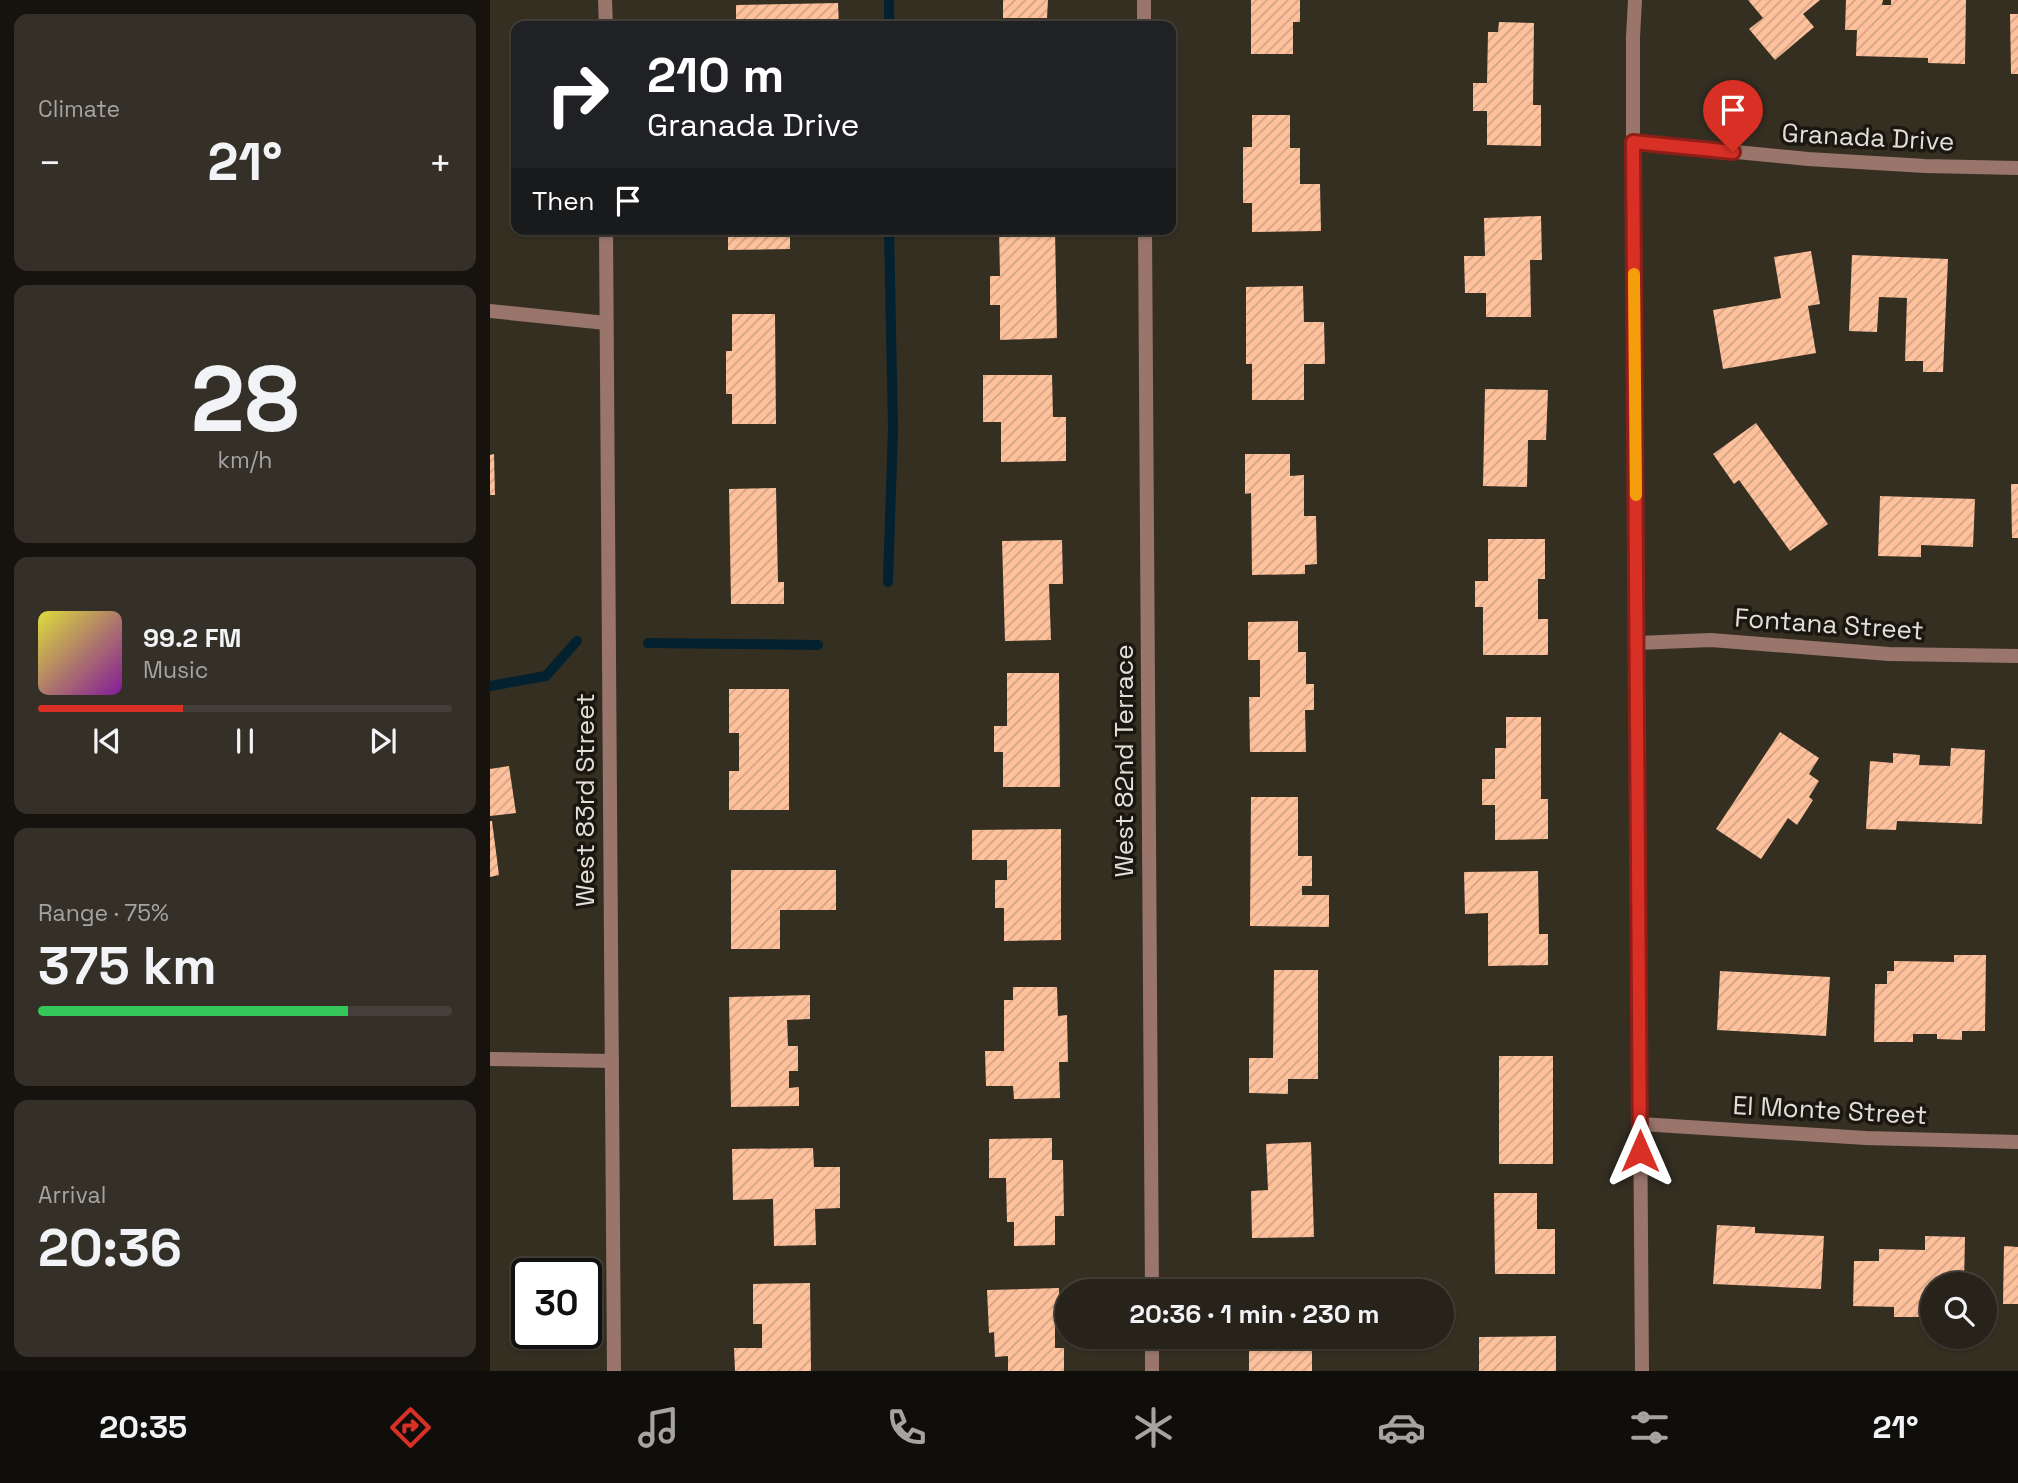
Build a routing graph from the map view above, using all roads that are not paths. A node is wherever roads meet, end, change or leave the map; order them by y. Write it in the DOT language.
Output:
graph roads {
  1 [pos="605,0"];
  2 [pos="1144,0"];
  3 [pos="1635,0"];
  4 [pos="606,21"];
  5 [pos="1144,21"];
  6 [pos="1633,142"];
  7 [pos="2018,168"];
  8 [pos="606,235"];
  9 [pos="1145,235"];
  10 [pos="490,311"];
  11 [pos="606,323"];
  12 [pos="1637,643"];
  13 [pos="2018,656"];
  14 [pos="490,1059"];
  15 [pos="611,1061"];
  16 [pos="1640,1124"];
  17 [pos="2018,1142"];
  18 [pos="1152,1279"];
  19 [pos="1152,1349"];
  20 [pos="614,1371"];
  21 [pos="1152,1371"];
  22 [pos="1642,1371"];
  1 -- 4 [label="street"];
  2 -- 5 [label="street"];
  3 -- 6 [label="street"];
  6 -- 7 [label="street, Granada Drive"];
  6 -- 12 [label="street"];
  8 -- 11 [label="street, West 83rd Street"];
  9 -- 18 [label="street, West 82nd Terrace"];
  10 -- 11 [label="street"];
  11 -- 15 [label="street, West 83rd Street"];
  12 -- 13 [label="street, Fontana Street"];
  12 -- 16 [label="street"];
  14 -- 15 [label="street"];
  15 -- 20 [label="street, West 83rd Street"];
  16 -- 17 [label="street, El Monte Street"];
  16 -- 22 [label="street"];
  19 -- 21 [label="street"];
}
